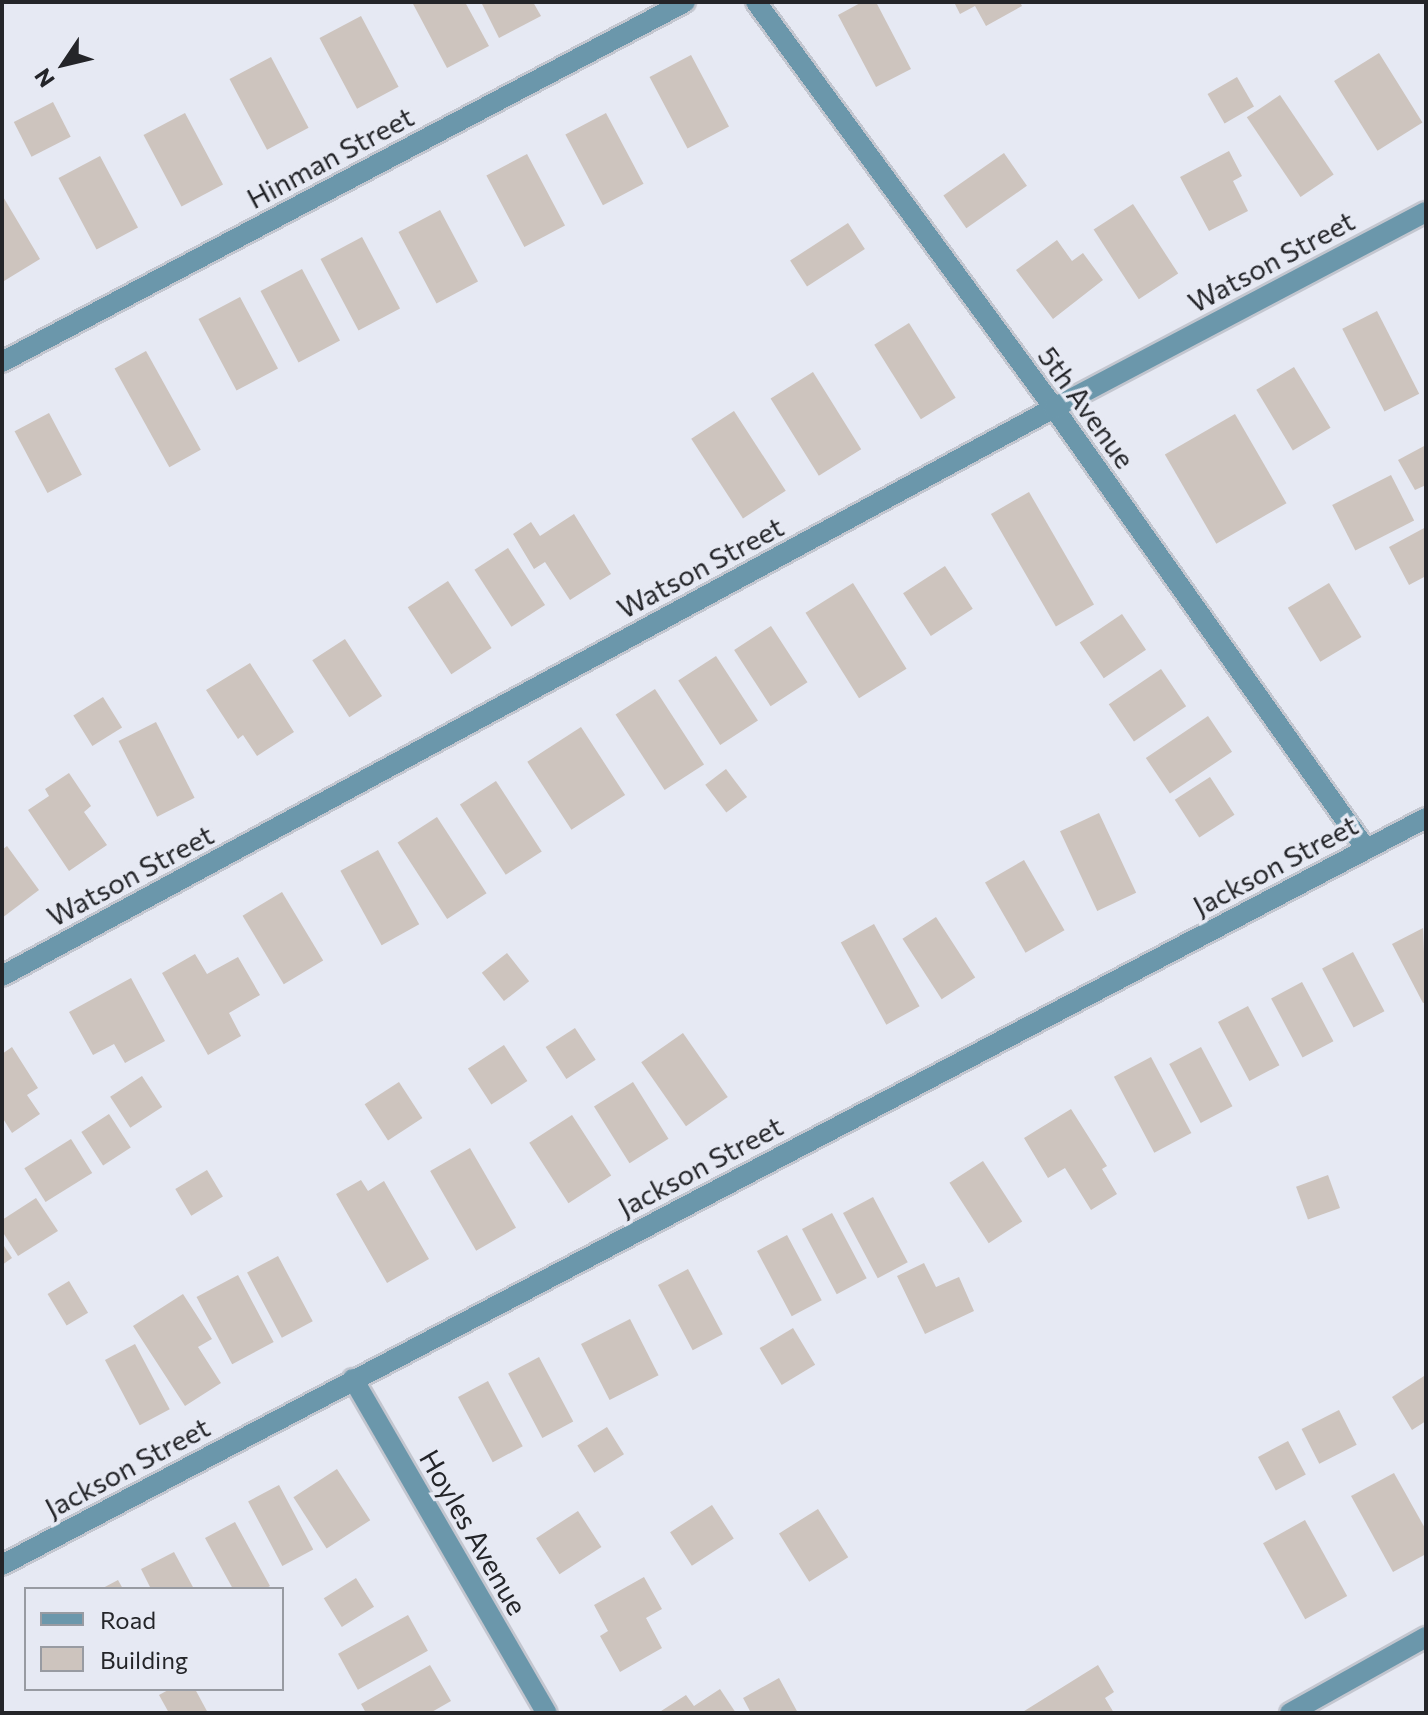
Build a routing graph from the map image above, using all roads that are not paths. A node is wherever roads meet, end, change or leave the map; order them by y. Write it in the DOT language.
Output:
graph roads {
  1 [pos="685,2"];
  2 [pos="756,2"];
  3 [pos="1426,212"];
  4 [pos="2,362"];
  5 [pos="1054,408"];
  6 [pos="1426,818"];
  7 [pos="1366,849"];
  8 [pos="2,976"];
  9 [pos="353,1379"];
  10 [pos="2,1565"];
  11 [pos="1426,1637"];
  12 [pos="547,1713"];
  13 [pos="1290,1713"];
  1 -- 4 [label="street, Hinman Street"];
  2 -- 5 [label="street, 5th Avenue"];
  3 -- 5 [label="street, Watson Street"];
  5 -- 7 [label="street, 5th Avenue"];
  5 -- 8 [label="street, Watson Street"];
  6 -- 7 [label="street, Jackson Street"];
  7 -- 9 [label="street, Jackson Street"];
  9 -- 10 [label="street, Jackson Street"];
  9 -- 12 [label="street, Hoyles Avenue"];
  11 -- 13 [label="street"];
}
